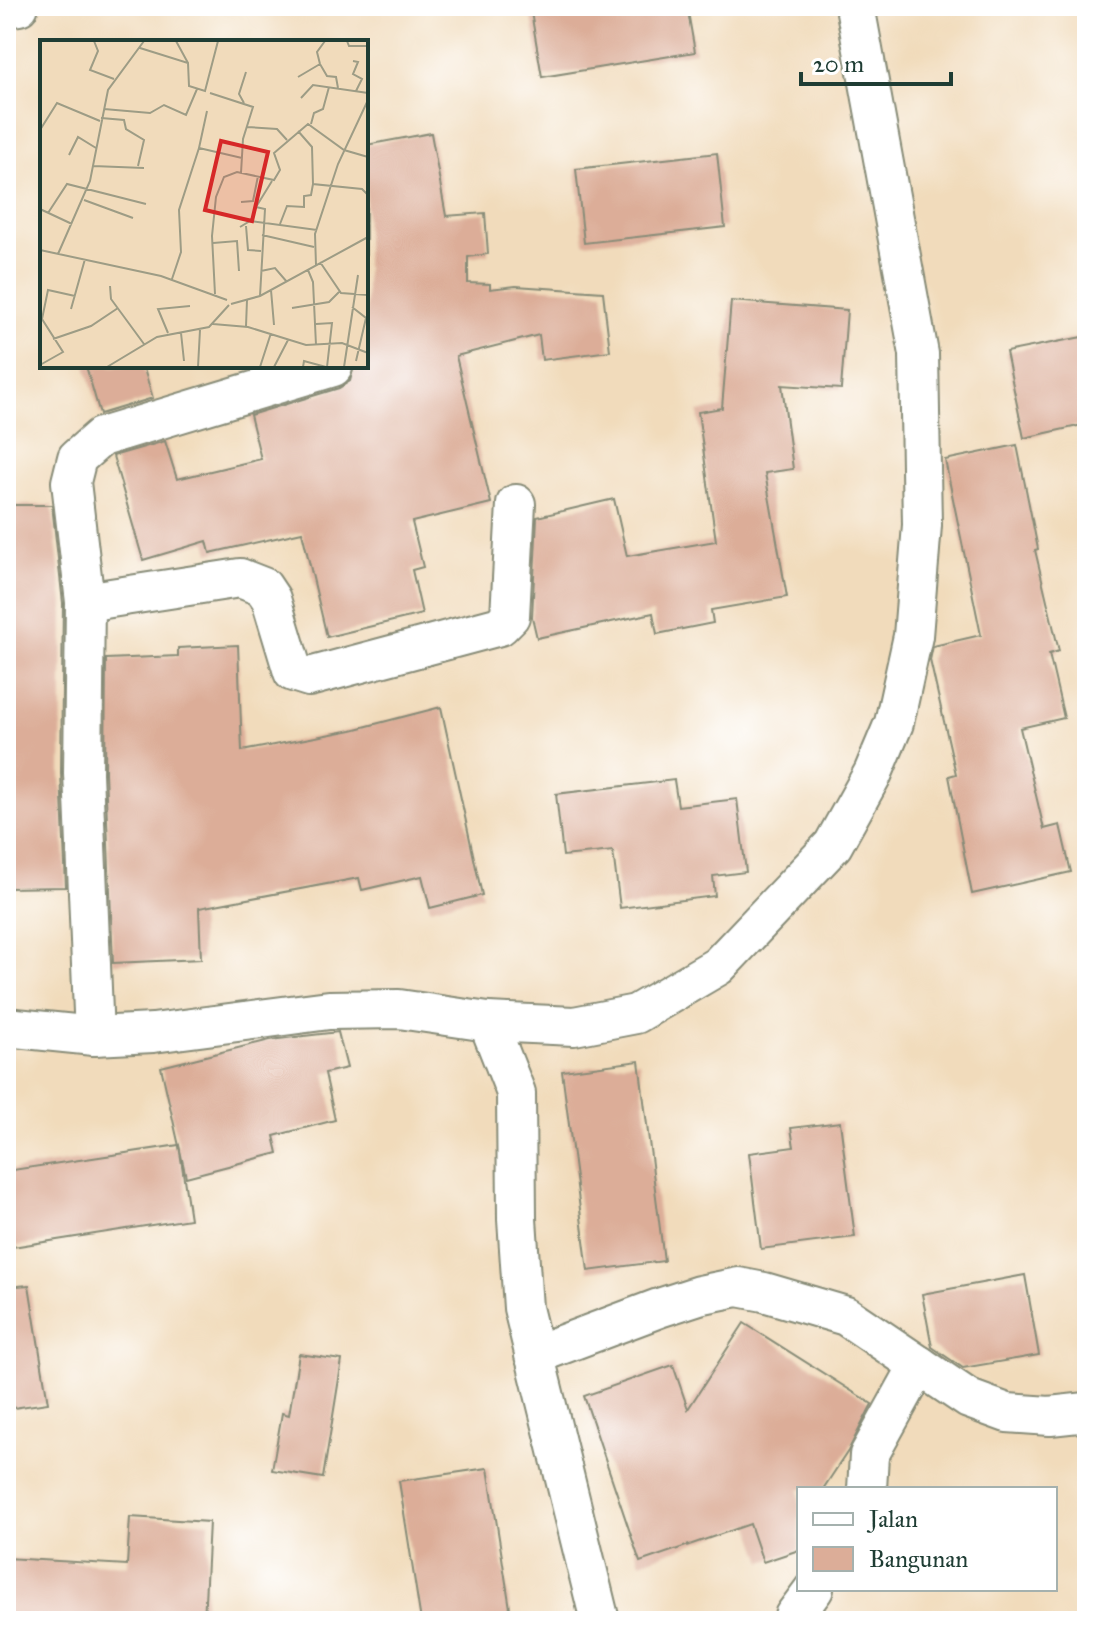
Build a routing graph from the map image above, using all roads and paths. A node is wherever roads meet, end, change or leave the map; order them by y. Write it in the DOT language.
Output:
graph roads {
  1 [pos="19,6"];
  2 [pos="855,6"];
  3 [pos="6,8"];
  4 [pos="330,368"];
  5 [pos="516,504"];
  6 [pos="85,602"];
  7 [pos="488,1022"];
  8 [pos="6,1027"];
  9 [pos="94,1036"];
  10 [pos="534,1355"];
  11 [pos="919,1365"];
  12 [pos="1087,1412"];
  13 [pos="867,1487"];
  14 [pos="600,1621"];
  1 -- 3 [label="street"];
  2 -- 7 [label="street"];
  4 -- 6 [label="street"];
  5 -- 6 [label="street"];
  6 -- 9 [label="street"];
  7 -- 9 [label="street"];
  7 -- 10 [label="street"];
  8 -- 9 [label="street"];
  10 -- 11 [label="street"];
  10 -- 14 [label="street"];
  11 -- 12 [label="street"];
  11 -- 13 [label="street"];
}
